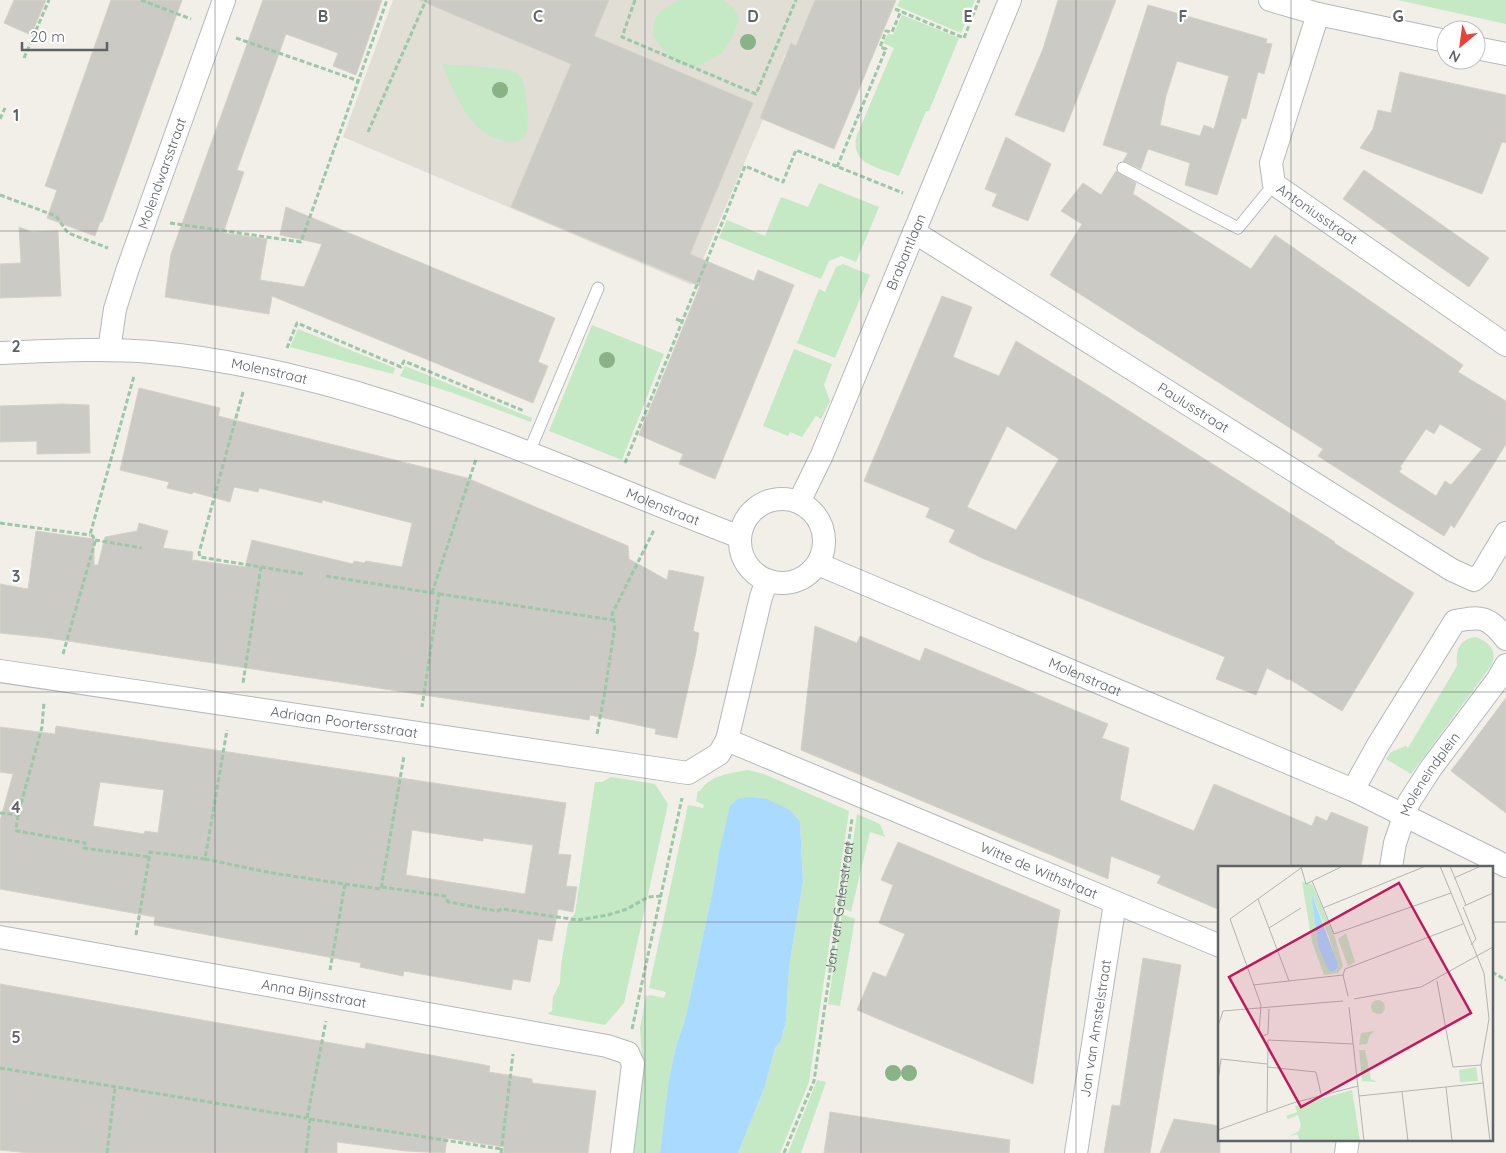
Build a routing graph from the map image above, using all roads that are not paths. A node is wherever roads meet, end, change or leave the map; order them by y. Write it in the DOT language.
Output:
graph roads {
  1 [pos="224,0"];
  2 [pos="1010,0"];
  3 [pos="1270,0"];
  4 [pos="1318,14"];
  5 [pos="1436,39"];
  6 [pos="1486,50"];
  7 [pos="1506,54"];
  8 [pos="1123,168"];
  9 [pos="1274,184"];
  10 [pos="914,232"];
  11 [pos="598,288"];
  12 [pos="1506,345"];
  13 [pos="109,350"];
  14 [pos="0,352"];
  15 [pos="529,452"];
  16 [pos="799,502"];
  17 [pos="1506,533"];
  18 [pos="740,537"];
  19 [pos="818,564"];
  20 [pos="767,580"];
  21 [pos="1506,639"];
  22 [pos="1506,665"];
  23 [pos="0,671"];
  24 [pos="727,740"];
  25 [pos="1353,790"];
  26 [pos="1404,814"];
  27 [pos="1391,866"];
  28 [pos="1506,866"];
  29 [pos="1115,902"];
  30 [pos="0,937"];
  31 [pos="1218,945"];
  32 [pos="1348,1140"];
  33 [pos="622,1153"];
  34 [pos="1076,1153"];
  35 [pos="1346,1153"];
  1 -- 13 [label="street, Molendwarsstraat"];
  2 -- 10 [label="street, Brabantlaan"];
  3 -- 4 [label="street"];
  4 -- 5 [label="street"];
  4 -- 9 [label="street, Antoniusstraat"];
  6 -- 7 [label="street"];
  8 -- 9 [label="lane"];
  9 -- 12 [label="street, Antoniusstraat"];
  10 -- 16 [label="street, Brabantlaan"];
  10 -- 17 [label="street, Paulusstraat"];
  11 -- 15 [label="lane"];
  13 -- 14 [label="street, Molenstraat"];
  13 -- 15 [label="street, Molenstraat"];
  15 -- 18 [label="street, Molenstraat"];
  16 -- 18 [label="street"];
  16 -- 19 [label="street"];
  18 -- 20 [label="street"];
  19 -- 20 [label="street"];
  19 -- 25 [label="street, Molenstraat"];
  20 -- 24 [label="street"];
  21 -- 25 [label="street"];
  22 -- 26 [label="street, Moleneindplein"];
  23 -- 24 [label="street, Adriaan Poortersstraat"];
  24 -- 29 [label="street, Witte de Withstraat"];
  25 -- 26 [label="street, Molenstraat"];
  26 -- 27 [label="street"];
  26 -- 28 [label="street, Moleneindplein"];
  29 -- 31 [label="street, Witte de Withstraat"];
  29 -- 34 [label="street, Jan van Amstelstraat"];
  30 -- 33 [label="street, Anna Bijnsstraat"];
  32 -- 35 [label="street"];
}
